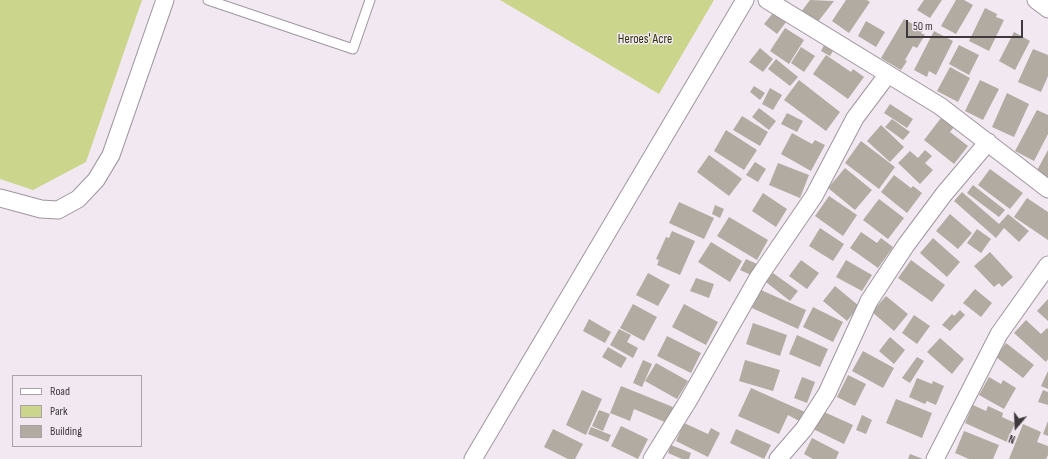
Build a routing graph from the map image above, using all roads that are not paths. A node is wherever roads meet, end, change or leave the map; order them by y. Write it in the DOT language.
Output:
graph roads {
  1 [pos="165,0"];
  2 [pos="208,0"];
  3 [pos="370,0"];
  4 [pos="746,0"];
  5 [pos="767,0"];
  6 [pos="1036,0"];
  7 [pos="1048,9"];
  8 [pos="888,74"];
  9 [pos="988,142"];
  10 [pos="1048,189"];
  11 [pos="1,201"];
  12 [pos="1048,265"];
  13 [pos="473,459"];
  14 [pos="652,459"];
  15 [pos="778,459"];
  16 [pos="935,459"];
  1 -- 11 [label="street"];
  2 -- 3 [label="lane"];
  4 -- 13 [label="street"];
  5 -- 8 [label="street"];
  6 -- 7 [label="street"];
  8 -- 9 [label="street"];
  8 -- 14 [label="street"];
  9 -- 10 [label="street"];
  9 -- 15 [label="street"];
  12 -- 16 [label="street"];
}
